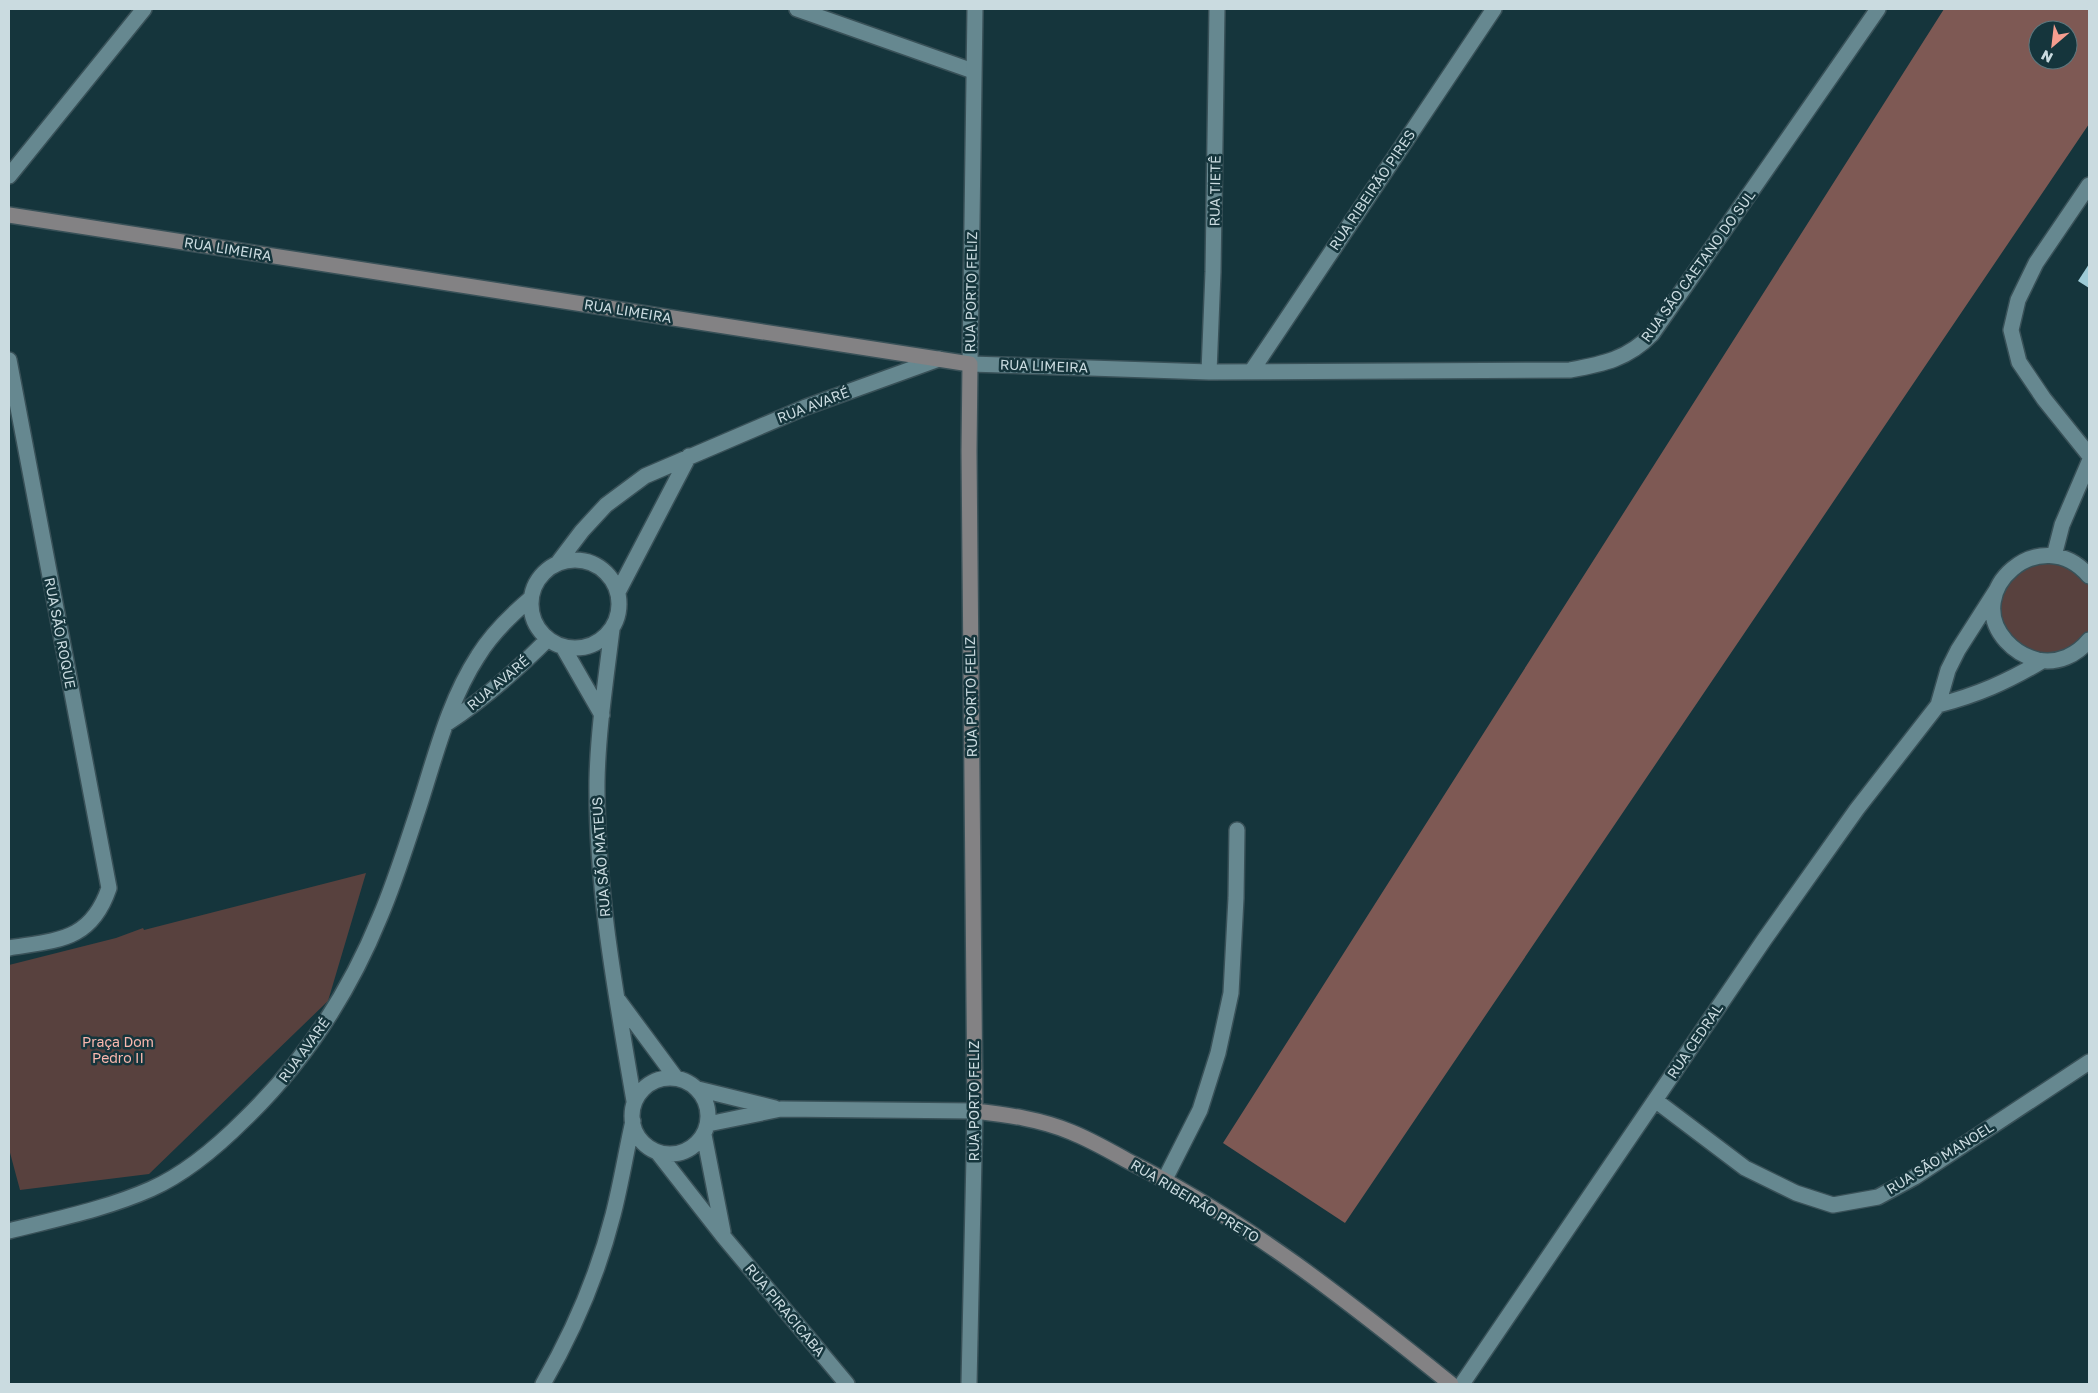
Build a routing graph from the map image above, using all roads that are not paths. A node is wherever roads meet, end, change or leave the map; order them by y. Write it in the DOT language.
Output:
graph roads {
  1 [pos="144,9"];
  2 [pos="797,9"];
  3 [pos="975,9"];
  4 [pos="1217,9"];
  5 [pos="1494,9"];
  6 [pos="1878,9"];
  7 [pos="973,71"];
  8 [pos="9,176"];
  9 [pos="2089,185"];
  10 [pos="9,215"];
  11 [pos="939,359"];
  12 [pos="9,360"];
  13 [pos="970,364"];
  14 [pos="1209,372"];
  15 [pos="1251,372"];
  16 [pos="2089,455"];
  17 [pos="689,456"];
  18 [pos="2089,462"];
  19 [pos="2054,556"];
  20 [pos="557,564"];
  21 [pos="2088,572"];
  22 [pos="1997,589"];
  23 [pos="618,592"];
  24 [pos="531,598"];
  25 [pos="612,629"];
  26 [pos="548,639"];
  27 [pos="2089,641"];
  28 [pos="562,647"];
  29 [pos="2042,661"];
  30 [pos="1938,705"];
  31 [pos="602,715"];
  32 [pos="446,724"];
  33 [pos="1237,830"];
  34 [pos="9,948"];
  35 [pos="617,998"];
  36 [pos="2089,1062"];
  37 [pos="676,1078"];
  38 [pos="698,1089"];
  39 [pos="1654,1100"];
  40 [pos="634,1101"];
  41 [pos="781,1109"];
  42 [pos="975,1111"];
  43 [pos="633,1121"];
  44 [pos="706,1130"];
  45 [pos="658,1153"];
  46 [pos="1165,1180"];
  47 [pos="9,1231"];
  48 [pos="723,1236"];
  49 [pos="543,1384"];
  50 [pos="847,1384"];
  51 [pos="969,1384"];
  52 [pos="1452,1384"];
  53 [pos="1462,1384"];
  1 -- 8 [label="street"];
  2 -- 7 [label="street"];
  3 -- 7 [label="street, RUA PORTO FELIZ"];
  4 -- 14 [label="street, RUA TIETÊ"];
  5 -- 15 [label="street, RUA RIBEIRÃO PIRES"];
  6 -- 15 [label="street, RUA SÃO CAETANO DO SUL"];
  7 -- 13 [label="street, RUA PORTO FELIZ"];
  9 -- 16 [label="street"];
  10 -- 11 [label="main road, RUA LIMEIRA"];
  11 -- 13 [label="main road, RUA LIMEIRA"];
  11 -- 17 [label="street, RUA AVARÉ"];
  12 -- 34 [label="street, RUA SÃO ROQUE"];
  13 -- 14 [label="street, RUA LIMEIRA"];
  13 -- 42 [label="main road, RUA PORTO FELIZ"];
  14 -- 15 [label="street, RUA LIMEIRA"];
  17 -- 20 [label="street, RUA AVARÉ"];
  17 -- 23 [label="street"];
  18 -- 19 [label="street"];
  19 -- 21 [label="street"];
  19 -- 22 [label="street, RUA CEDRAL"];
  20 -- 23 [label="street"];
  20 -- 24 [label="street"];
  22 -- 29 [label="street"];
  22 -- 30 [label="street, RUA CEDRAL"];
  23 -- 25 [label="street"];
  24 -- 26 [label="street"];
  24 -- 32 [label="street, RUA AVARÉ"];
  25 -- 28 [label="street"];
  25 -- 31 [label="street, RUA SÃO MATEUS"];
  26 -- 28 [label="street"];
  26 -- 32 [label="street, RUA AVARÉ"];
  27 -- 29 [label="street"];
  28 -- 31 [label="street"];
  29 -- 30 [label="street"];
  30 -- 39 [label="street, RUA CEDRAL"];
  31 -- 35 [label="street, RUA SÃO MATEUS"];
  32 -- 47 [label="street, RUA AVARÉ"];
  33 -- 46 [label="street"];
  35 -- 37 [label="street, RUA SÃO MATEUS"];
  35 -- 40 [label="street, RUA SÃO MATEUS"];
  36 -- 39 [label="street, RUA SÃO MANOEL"];
  37 -- 38 [label="street"];
  37 -- 40 [label="street"];
  38 -- 41 [label="street, RUA RIBEIRÃO PRETO"];
  38 -- 44 [label="street"];
  39 -- 53 [label="street, RUA CEDRAL"];
  40 -- 43 [label="street"];
  41 -- 42 [label="street, RUA RIBEIRÃO PRETO"];
  41 -- 44 [label="street, RUA RIBEIRÃO PRETO"];
  42 -- 46 [label="main road, RUA RIBEIRÃO PRETO"];
  42 -- 51 [label="street, RUA PORTO FELIZ"];
  43 -- 45 [label="street"];
  43 -- 49 [label="street"];
  44 -- 45 [label="street"];
  44 -- 48 [label="street, RUA PIRACICABA"];
  45 -- 48 [label="street, RUA PIRACICABA"];
  46 -- 52 [label="main road, RUA RIBEIRÃO PRETO"];
  48 -- 50 [label="street, RUA PIRACICABA"];
}
